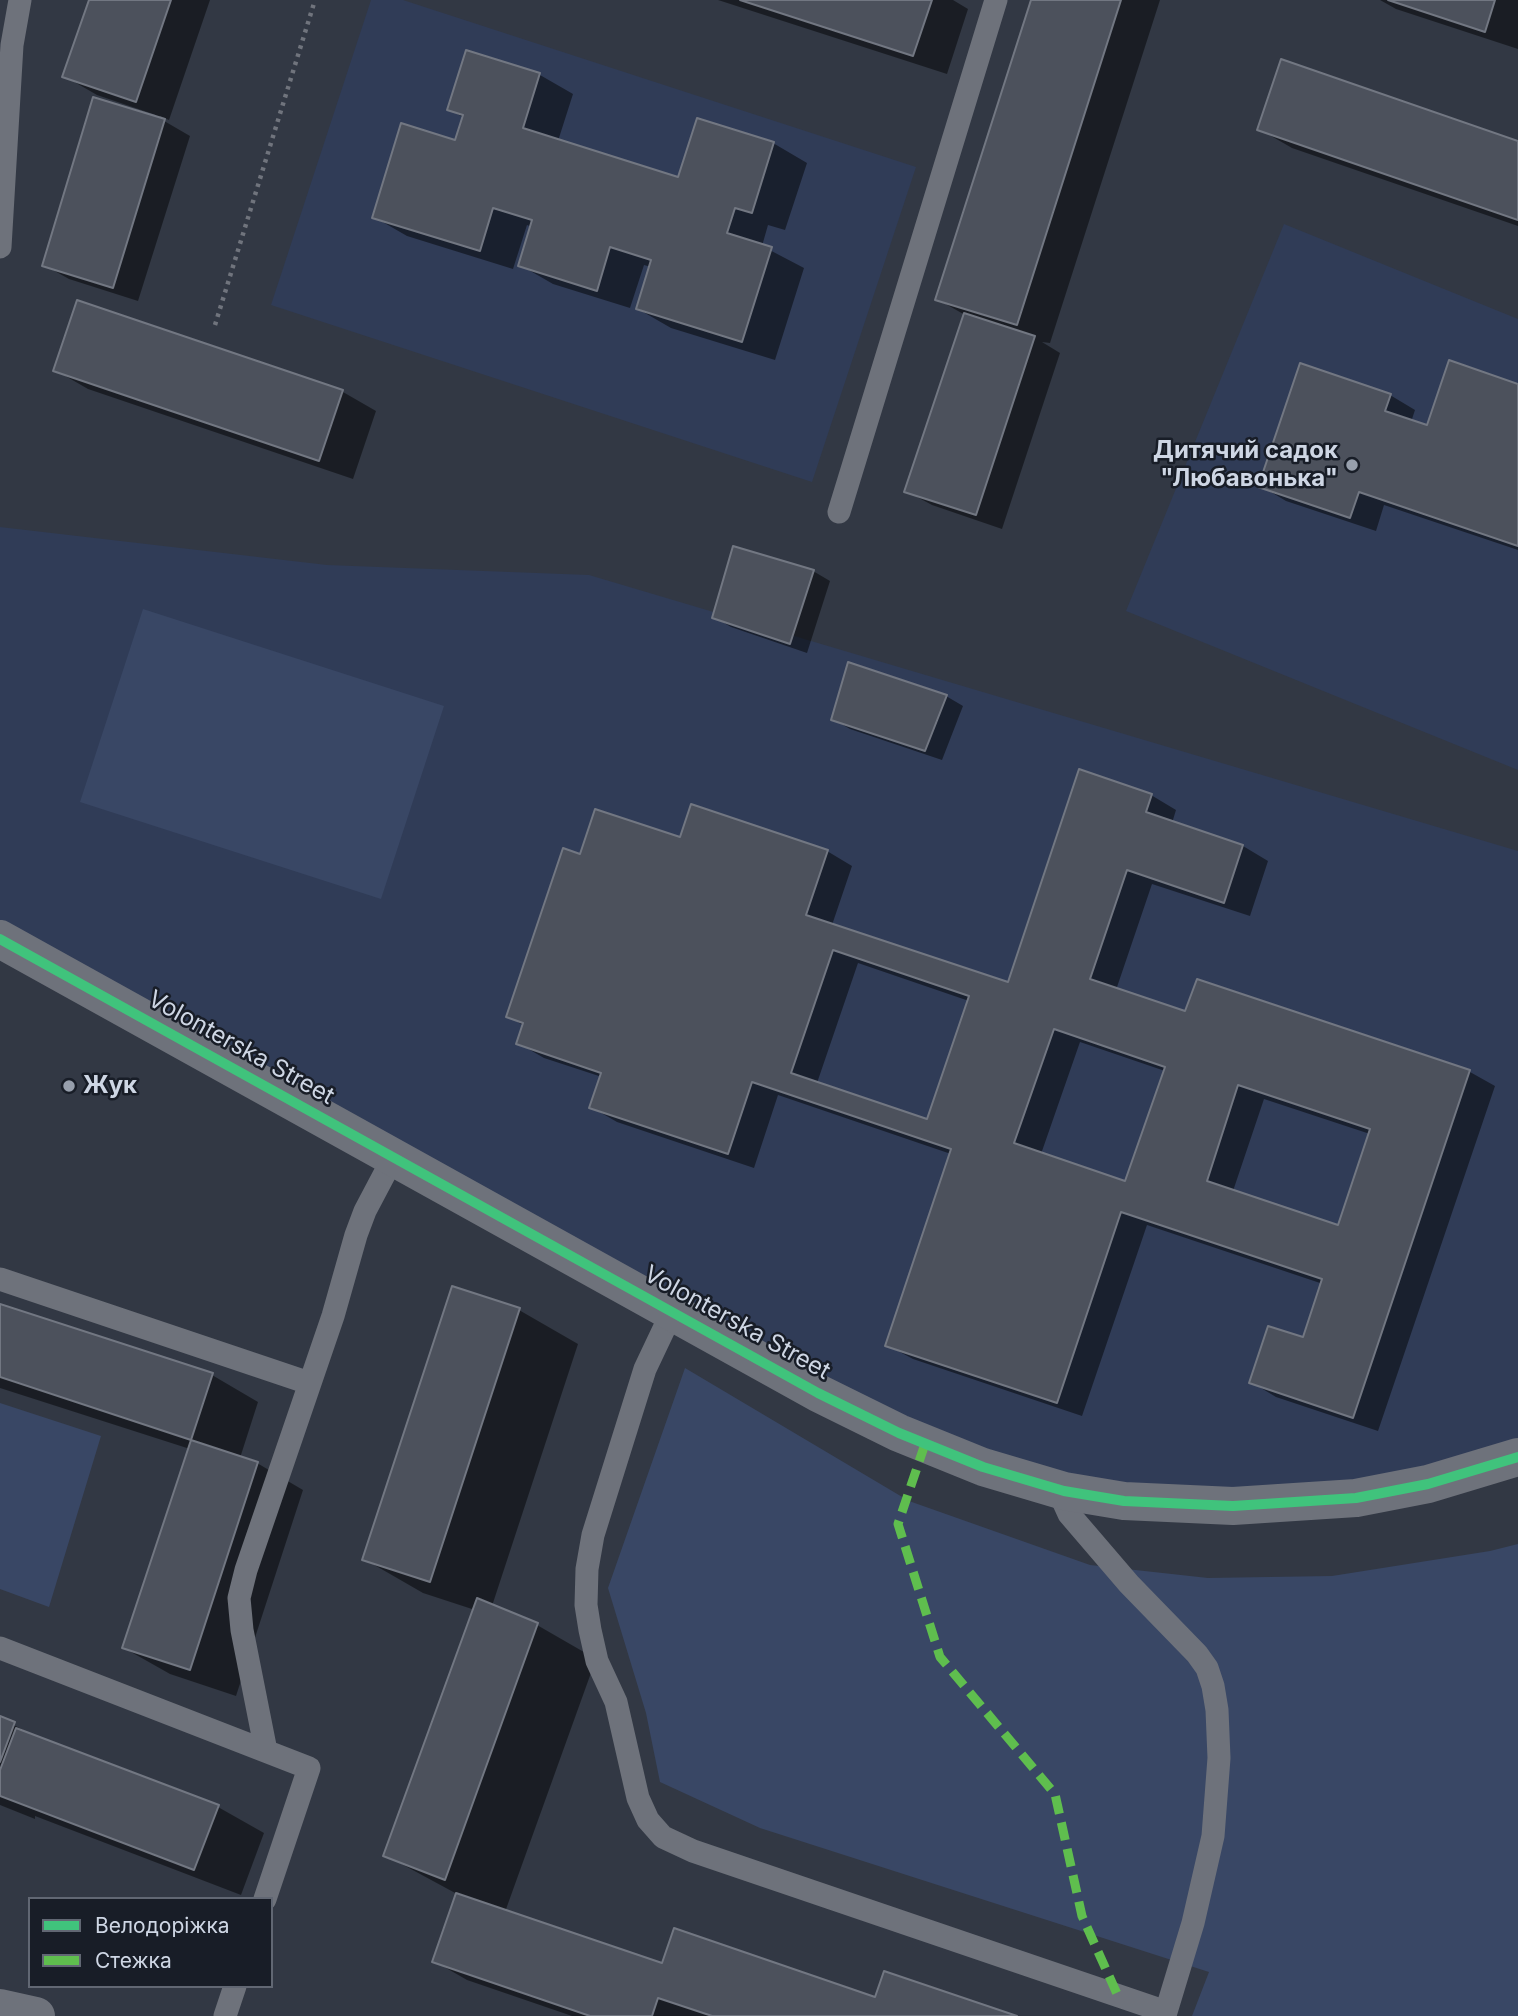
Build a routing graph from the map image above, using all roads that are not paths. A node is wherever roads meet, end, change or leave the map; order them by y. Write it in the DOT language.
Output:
graph roads {
  1 [pos="20,0"];
  2 [pos="996,0"];
  3 [pos="0,247"];
  4 [pos="839,512"];
  5 [pos="0,939"];
  6 [pos="394,1156"];
  7 [pos="0,1279"];
  8 [pos="672,1312"];
  9 [pos="309,1383"];
  10 [pos="1518,1457"];
  11 [pos="1064,1491"];
  12 [pos="0,1648"];
  13 [pos="266,1751"];
  14 [pos="266,1897"];
  15 [pos="234,1988"];
  16 [pos="0,2008"];
  17 [pos="1165,2014"];
  18 [pos="36,2016"];
  19 [pos="225,2016"];
  1 -- 3 [label="lane"];
  2 -- 4 [label="lane"];
  5 -- 6 [label="street, Volonterska Street"];
  6 -- 8 [label="street, Volonterska Street"];
  6 -- 9 [label="lane"];
  7 -- 9 [label="lane"];
  8 -- 11 [label="street, Volonterska Street"];
  8 -- 17 [label="lane"];
  9 -- 13 [label="lane"];
  10 -- 11 [label="street, Volonterska Street"];
  11 -- 17 [label="lane"];
  12 -- 13 [label="lane"];
  13 -- 14 [label="lane"];
  15 -- 19 [label="lane"];
  16 -- 18 [label="street"];
}
